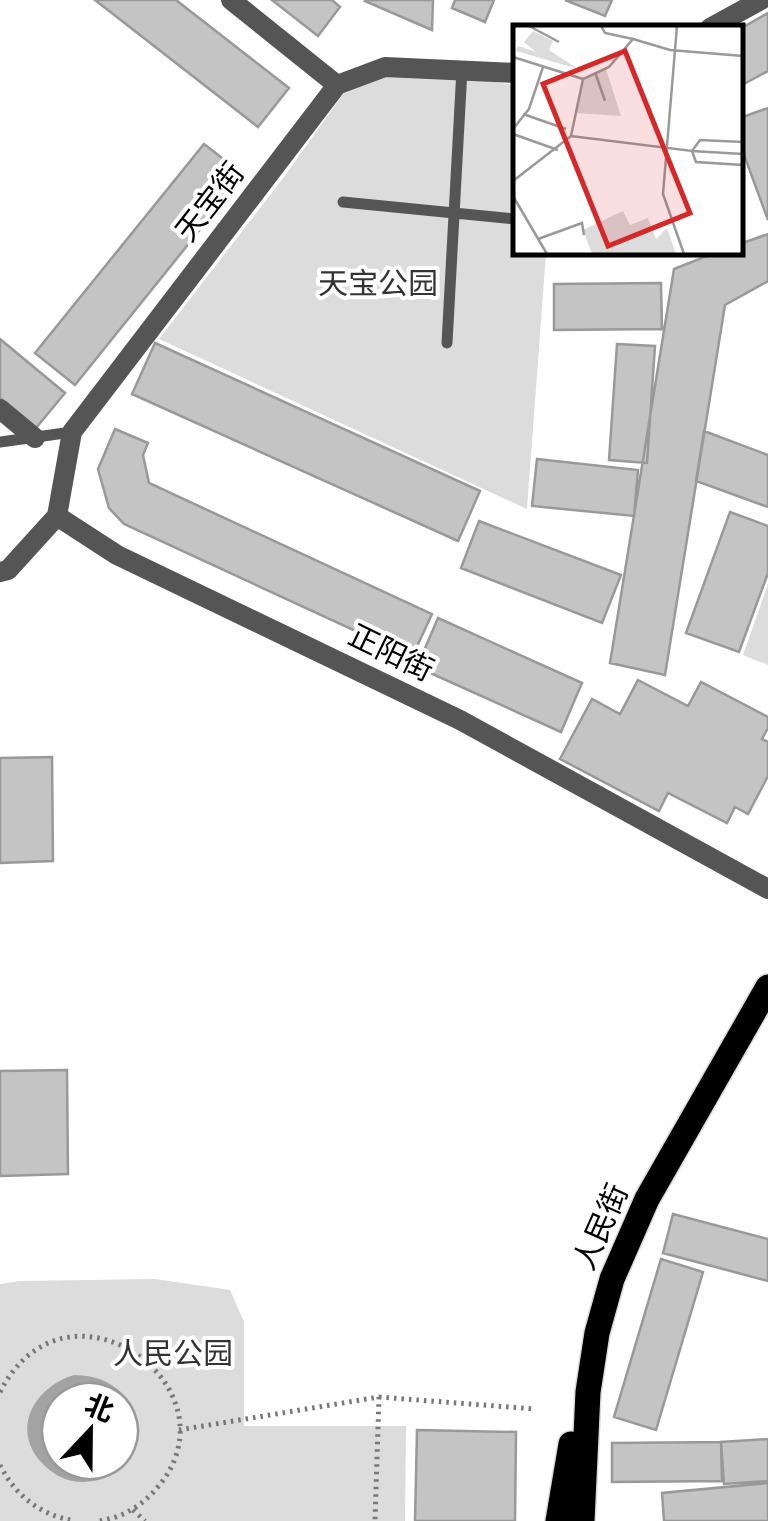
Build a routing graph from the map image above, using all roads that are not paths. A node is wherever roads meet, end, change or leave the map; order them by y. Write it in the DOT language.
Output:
graph roads {
  1 [pos="231,0"];
  2 [pos="762,0"];
  3 [pos="716,25"];
  4 [pos="462,69"];
  5 [pos="513,73"];
  6 [pos="338,86"];
  7 [pos="343,202"];
  8 [pos="453,214"];
  9 [pos="513,219"];
  10 [pos="447,343"];
  11 [pos="0,409"];
  12 [pos="72,432"];
  13 [pos="35,438"];
  14 [pos="0,442"];
  15 [pos="57,516"];
  16 [pos="0,572"];
  17 [pos="768,890"];
  18 [pos="768,987"];
  19 [pos="590,1376"];
  20 [pos="558,1521"];
  21 [pos="582,1521"];
  1 -- 6 [label="street"];
  2 -- 3 [label="street"];
  4 -- 5 [label="street"];
  4 -- 6 [label="street"];
  4 -- 8 [label="lane"];
  6 -- 12 [label="street, 天宝街"];
  7 -- 8 [label="lane"];
  8 -- 9 [label="lane"];
  8 -- 10 [label="lane"];
  11 -- 13 [label="street"];
  12 -- 13 [label="lane"];
  12 -- 15 [label="street, 天宝街"];
  13 -- 14 [label="lane"];
  15 -- 16 [label="street"];
  15 -- 17 [label="street, 正阳街"];
  18 -- 19 [label="main road, 人民街"];
  19 -- 20 [label="main road"];
  19 -- 21 [label="main road, 人民街"];
}
